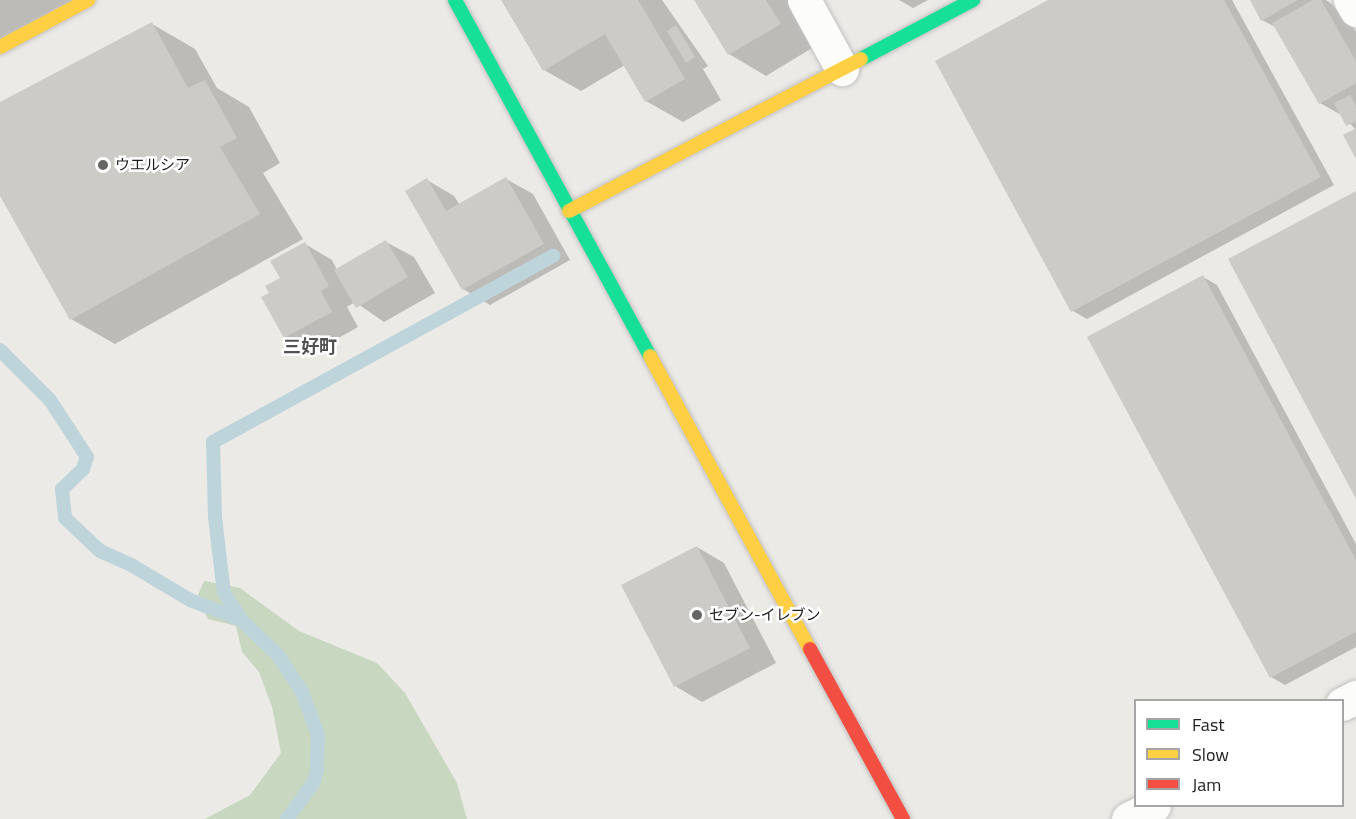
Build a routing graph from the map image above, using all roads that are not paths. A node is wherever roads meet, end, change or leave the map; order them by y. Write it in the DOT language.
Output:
graph roads {
  1 [pos="88,0"];
  2 [pos="455,0"];
  3 [pos="804,0"];
  4 [pos="973,0"];
  5 [pos="1350,0"];
  6 [pos="1356,10"];
  7 [pos="0,47"];
  8 [pos="842,69"];
  9 [pos="569,211"];
  10 [pos="1152,807"];
  11 [pos="903,819"];
  12 [pos="1128,819"];
  1 -- 7 [label="street"];
  2 -- 9 [label="street"];
  3 -- 8 [label="street"];
  4 -- 8 [label="street"];
  5 -- 6 [label="street"];
  8 -- 9 [label="street"];
  9 -- 11 [label="street"];
  10 -- 12 [label="street"];
}
